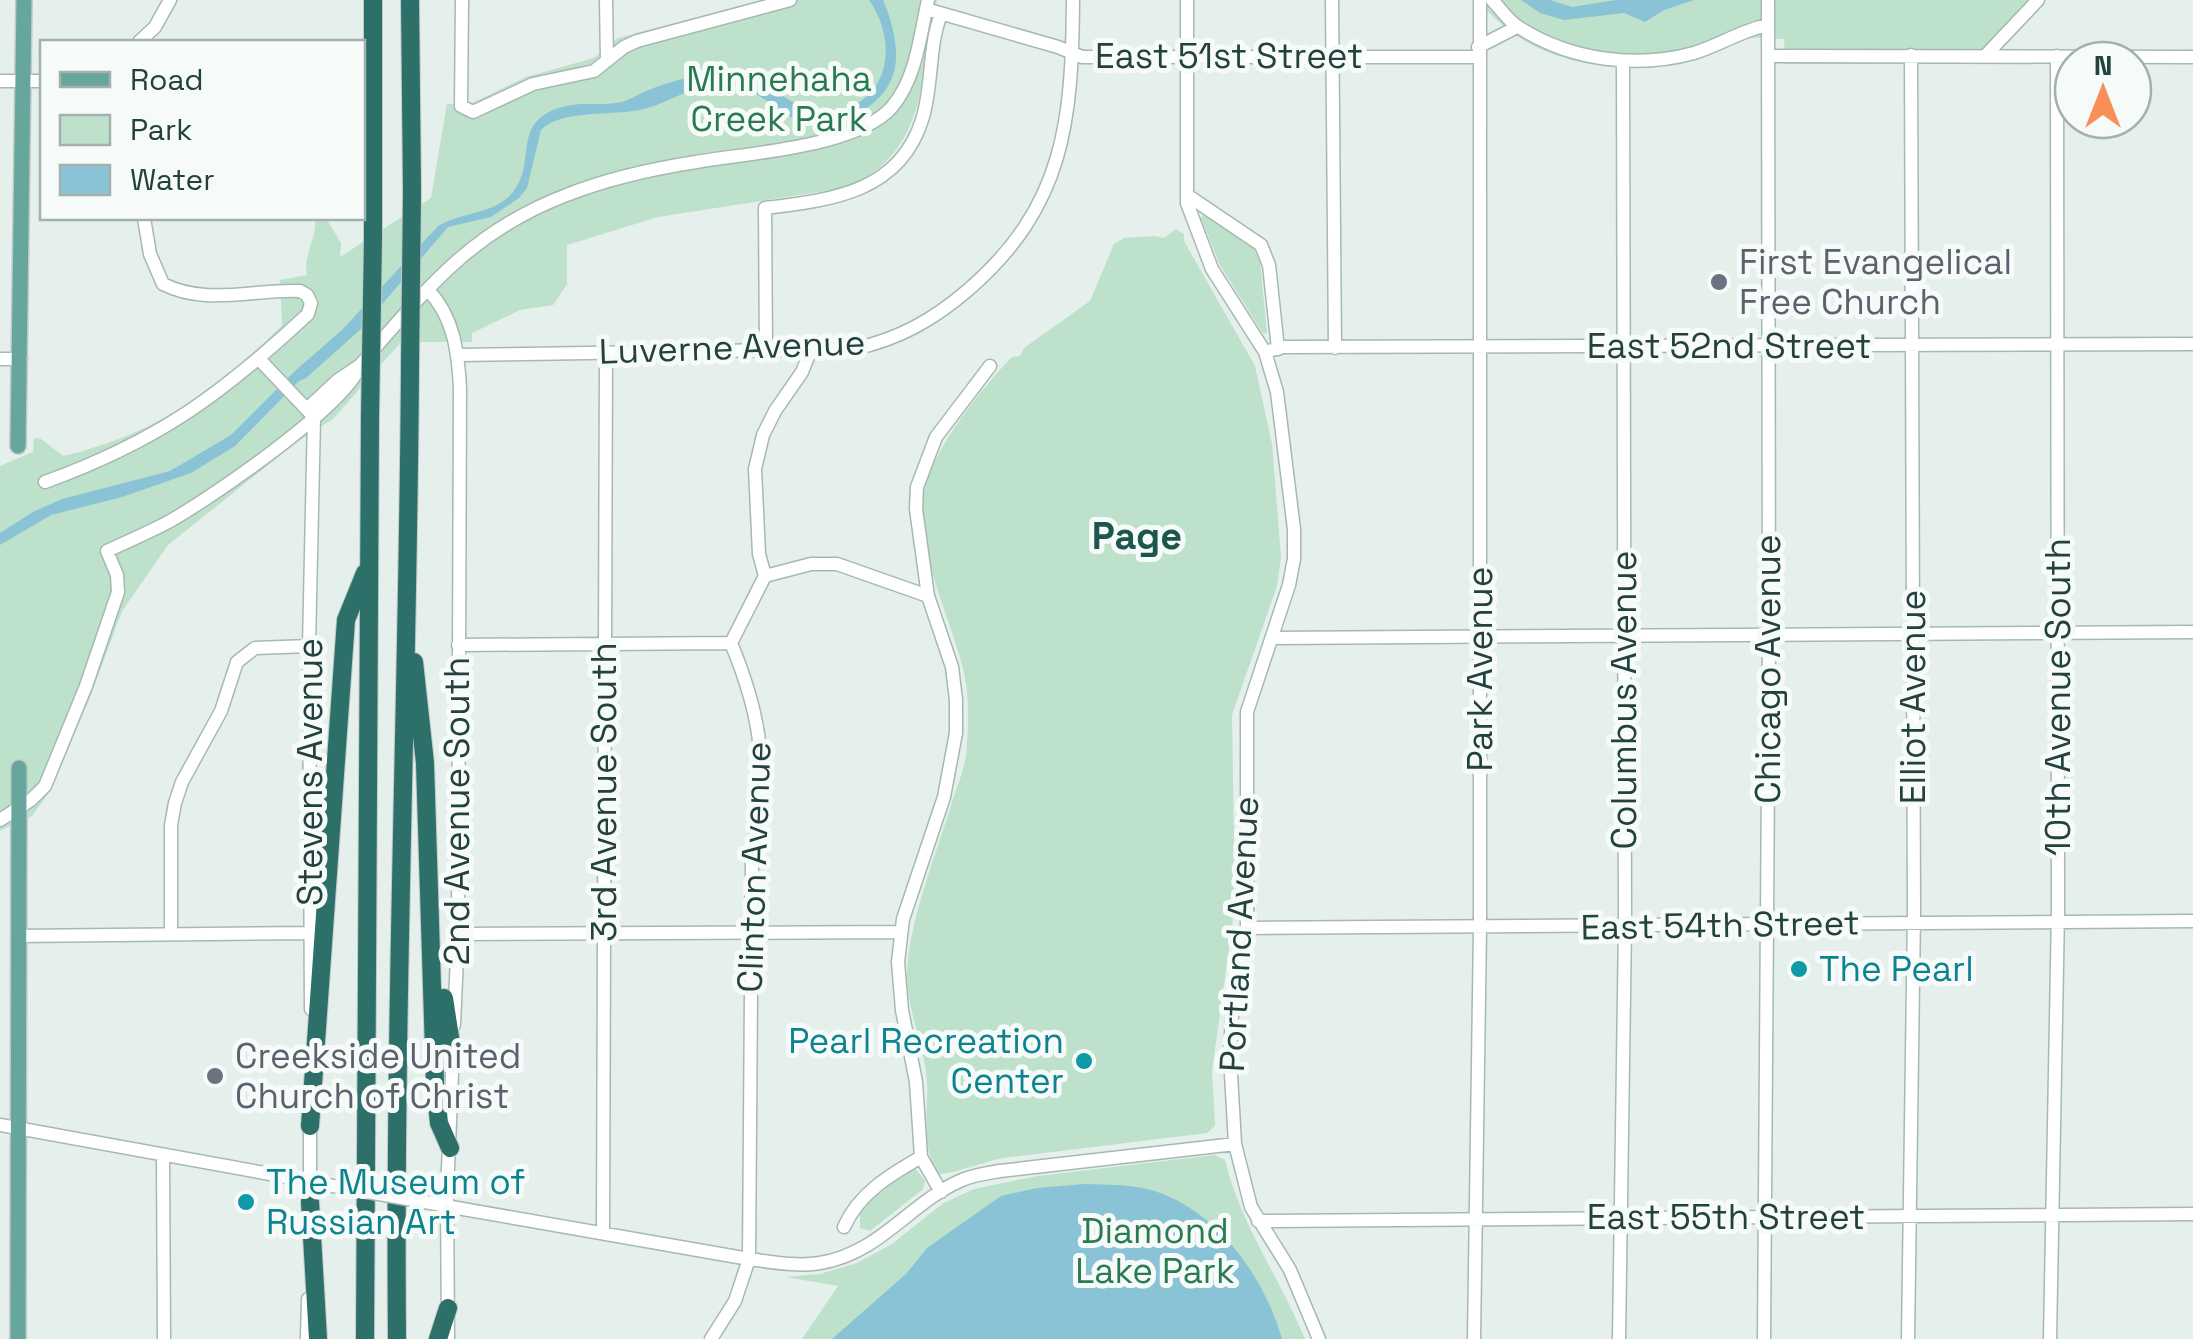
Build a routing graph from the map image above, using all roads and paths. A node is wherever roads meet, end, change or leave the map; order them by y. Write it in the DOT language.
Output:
graph roads {
  1 [pos="24,0"];
  2 [pos="170,0"];
  3 [pos="372,0"];
  4 [pos="410,0"];
  5 [pos="462,0"];
  6 [pos="606,0"];
  7 [pos="790,0"];
  8 [pos="1073,0"];
  9 [pos="1188,0"];
  10 [pos="1332,0"];
  11 [pos="1480,0"];
  12 [pos="1492,0"];
  13 [pos="2038,0"];
  14 [pos="1768,4"];
  15 [pos="927,5"];
  16 [pos="941,14"];
  17 [pos="1768,25"];
  18 [pos="1518,27"];
  19 [pos="141,40"];
  20 [pos="1478,52"];
  21 [pos="1073,54"];
  22 [pos="1911,54"];
  23 [pos="1188,56"];
  24 [pos="1770,56"];
  25 [pos="1985,56"];
  26 [pos="2053,56"];
  27 [pos="1332,57"];
  28 [pos="2153,57"];
  29 [pos="2193,57"];
  30 [pos="607,61"];
  31 [pos="1623,61"];
  32 [pos="0,81"];
  33 [pos="24,82"];
  34 [pos="40,82"];
  35 [pos="2058,140"];
  36 [pos="1188,194"];
  37 [pos="144,220"];
  38 [pos="428,290"];
  39 [pos="2193,344"];
  40 [pos="2057,345"];
  41 [pos="1624,346"];
  42 [pos="1770,346"];
  43 [pos="1913,346"];
  44 [pos="1480,347"];
  45 [pos="1335,348"];
  46 [pos="766,351"];
  47 [pos="1272,351"];
  48 [pos="810,352"];
  49 [pos="606,353"];
  50 [pos="458,356"];
  51 [pos="0,359"];
  52 [pos="21,359"];
  53 [pos="259,360"];
  54 [pos="990,366"];
  55 [pos="310,413"];
  56 [pos="18,446"];
  57 [pos="45,482"];
  58 [pos="368,564"];
  59 [pos="765,576"];
  60 [pos="928,596"];
  61 [pos="408,606"];
  62 [pos="2193,632"];
  63 [pos="2057,634"];
  64 [pos="1769,635"];
  65 [pos="1914,635"];
  66 [pos="1624,636"];
  67 [pos="1480,637"];
  68 [pos="1273,638"];
  69 [pos="732,642"];
  70 [pos="604,644"];
  71 [pos="458,645"];
  72 [pos="309,646"];
  73 [pos="19,768"];
  74 [pos="18,808"];
  75 [pos="0,820"];
  76 [pos="428,834"];
  77 [pos="2193,921"];
  78 [pos="2058,922"];
  79 [pos="1914,923"];
  80 [pos="1768,924"];
  81 [pos="1625,925"];
  82 [pos="1480,927"];
  83 [pos="1246,928"];
  84 [pos="751,932"];
  85 [pos="901,932"];
  86 [pos="605,933"];
  87 [pos="171,934"];
  88 [pos="311,934"];
  89 [pos="458,934"];
  90 [pos="18,936"];
  91 [pos="453,1057"];
  92 [pos="0,1125"];
  93 [pos="310,1126"];
  94 [pos="19,1128"];
  95 [pos="1235,1144"];
  96 [pos="450,1148"];
  97 [pos="163,1156"];
  98 [pos="921,1157"];
  99 [pos="316,1182"];
  100 [pos="940,1192"];
  101 [pos="310,1202"];
  102 [pos="442,1205"];
  103 [pos="2052,1214"];
  104 [pos="2193,1214"];
  105 [pos="1766,1216"];
  106 [pos="1910,1216"];
  107 [pos="1621,1218"];
  108 [pos="1476,1219"];
  109 [pos="1258,1220"];
  110 [pos="844,1227"];
  111 [pos="602,1232"];
  112 [pos="749,1259"];
  113 [pos="448,1308"];
  114 [pos="18,1339"];
  115 [pos="164,1339"];
  116 [pos="307,1339"];
  117 [pos="318,1339"];
  118 [pos="365,1339"];
  119 [pos="397,1339"];
  120 [pos="438,1339"];
  121 [pos="448,1339"];
  122 [pos="711,1339"];
  123 [pos="1319,1339"];
  124 [pos="1474,1339"];
  125 [pos="1620,1339"];
  126 [pos="1764,1339"];
  127 [pos="1908,1339"];
  128 [pos="2050,1339"];
  1 -- 33 [label="main road"];
  2 -- 19 [label="street"];
  3 -- 58 [label="highway, bridge"];
  4 -- 61 [label="highway, bridge"];
  5 -- 30 [label="street"];
  6 -- 30 [label="street"];
  7 -- 30 [label="street"];
  8 -- 21 [label="street, Luverne Avenue"];
  9 -- 23 [label="street, Portland Avenue"];
  10 -- 27 [label="street"];
  11 -- 20 [label="street, Park Avenue"];
  12 -- 18 [label="street"];
  13 -- 25 [label="street"];
  14 -- 17 [label="street, Chicago Avenue"];
  15 -- 16 [label="street, East 51st Street"];
  15 -- 38 [label="street"];
  16 -- 21 [label="street, East 51st Street"];
  16 -- 46 [label="street"];
  17 -- 24 [label="street, Chicago Avenue"];
  17 -- 31 [label="street"];
  18 -- 20 [label="street, East 51st Street"];
  18 -- 31 [label="street"];
  20 -- 27 [label="street, East 51st Street"];
  20 -- 44 [label="street, Park Avenue"];
  21 -- 23 [label="street, East 51st Street"];
  21 -- 48 [label="street, Luverne Avenue"];
  22 -- 24 [label="street"];
  22 -- 25 [label="street"];
  22 -- 43 [label="street, Elliot Avenue"];
  23 -- 27 [label="street, East 51st Street"];
  23 -- 36 [label="street, Portland Avenue"];
  24 -- 42 [label="street, Chicago Avenue"];
  25 -- 26 [label="street"];
  27 -- 45 [label="street"];
  28 -- 29 [label="street"];
  31 -- 41 [label="street, Columbus Avenue"];
  32 -- 33 [label="street"];
  33 -- 34 [label="street"];
  33 -- 52 [label="main road"];
  35 -- 40 [label="street, 10th Avenue South"];
  36 -- 47 [label="street, Portland Avenue"];
  36 -- 47 [label="street"];
  37 -- 53 [label="street"];
  38 -- 50 [label="street, 2nd Avenue South"];
  38 -- 55 [label="street"];
  39 -- 40 [label="street, East 52nd Street"];
  40 -- 43 [label="street, East 52nd Street"];
  40 -- 63 [label="street, 10th Avenue South"];
  41 -- 42 [label="street, East 52nd Street"];
  41 -- 44 [label="street, East 52nd Street"];
  41 -- 66 [label="street, Columbus Avenue"];
  42 -- 43 [label="street, East 52nd Street"];
  42 -- 64 [label="street, Chicago Avenue"];
  43 -- 65 [label="street, Elliot Avenue"];
  44 -- 45 [label="street, East 52nd Street"];
  44 -- 67 [label="street, Park Avenue"];
  45 -- 47 [label="street, East 52nd Street"];
  46 -- 48 [label="street, Luverne Avenue"];
  46 -- 49 [label="street, Luverne Avenue"];
  47 -- 68 [label="street, Portland Avenue"];
  48 -- 59 [label="street"];
  49 -- 50 [label="street, Luverne Avenue"];
  49 -- 70 [label="street, 3rd Avenue South"];
  50 -- 71 [label="street, 2nd Avenue South"];
  51 -- 52 [label="street"];
  52 -- 56 [label="main road"];
  53 -- 55 [label="street"];
  53 -- 57 [label="street"];
  54 -- 60 [label="street"];
  55 -- 72 [label="street, Stevens Avenue"];
  55 -- 74 [label="street"];
  58 -- 93 [label="highway"];
  58 -- 118 [label="highway"];
  59 -- 60 [label="street"];
  59 -- 69 [label="street"];
  60 -- 85 [label="street"];
  61 -- 76 [label="highway"];
  61 -- 119 [label="highway"];
  62 -- 63 [label="street"];
  63 -- 65 [label="street"];
  63 -- 78 [label="street, 10th Avenue South"];
  64 -- 65 [label="street"];
  64 -- 66 [label="street"];
  64 -- 80 [label="street, Chicago Avenue"];
  65 -- 79 [label="street, Elliot Avenue"];
  66 -- 67 [label="street"];
  66 -- 81 [label="street, Columbus Avenue"];
  67 -- 68 [label="street"];
  67 -- 82 [label="street, Park Avenue"];
  68 -- 83 [label="street, Portland Avenue"];
  69 -- 70 [label="street"];
  69 -- 84 [label="street, Clinton Avenue"];
  70 -- 71 [label="street"];
  70 -- 86 [label="street, 3rd Avenue South"];
  71 -- 89 [label="street, 2nd Avenue South"];
  72 -- 87 [label="street"];
  72 -- 88 [label="street, Stevens Avenue"];
  73 -- 74 [label="main road"];
  74 -- 75 [label="street"];
  74 -- 90 [label="main road"];
  76 -- 91 [label="highway"];
  76 -- 96 [label="highway"];
  77 -- 78 [label="street, East 54th Street"];
  78 -- 79 [label="street, East 54th Street"];
  78 -- 103 [label="street, 10th Avenue South"];
  79 -- 80 [label="street, East 54th Street"];
  79 -- 106 [label="street, Elliot Avenue"];
  80 -- 81 [label="street, East 54th Street"];
  80 -- 105 [label="street, Chicago Avenue"];
  81 -- 82 [label="street, East 54th Street"];
  81 -- 107 [label="street, Columbus Avenue"];
  82 -- 83 [label="street, East 54th Street"];
  82 -- 108 [label="street, Park Avenue"];
  83 -- 95 [label="street, Portland Avenue"];
  84 -- 85 [label="street"];
  84 -- 86 [label="street"];
  84 -- 112 [label="street, Clinton Avenue"];
  85 -- 98 [label="street"];
  86 -- 89 [label="street"];
  86 -- 111 [label="street, 3rd Avenue South"];
  87 -- 88 [label="street"];
  87 -- 90 [label="street"];
  88 -- 93 [label="street, Stevens Avenue"];
  89 -- 91 [label="street, 2nd Avenue South"];
  90 -- 94 [label="main road"];
  91 -- 96 [label="street, 2nd Avenue South"];
  92 -- 94 [label="street"];
  93 -- 99 [label="street, Stevens Avenue"];
  94 -- 97 [label="street"];
  94 -- 114 [label="main road"];
  95 -- 100 [label="street"];
  95 -- 109 [label="street, Portland Avenue"];
  96 -- 102 [label="street, 2nd Avenue South"];
  97 -- 99 [label="street"];
  97 -- 115 [label="street"];
  98 -- 100 [label="street"];
  98 -- 110 [label="street"];
  99 -- 101 [label="street, Stevens Avenue"];
  99 -- 102 [label="street, bridge"];
  100 -- 112 [label="street"];
  101 -- 116 [label="street"];
  101 -- 117 [label="highway"];
  102 -- 111 [label="street"];
  102 -- 113 [label="street, 2nd Avenue South"];
  103 -- 104 [label="street, East 55th Street"];
  103 -- 106 [label="street, East 55th Street"];
  103 -- 128 [label="street, 10th Avenue South"];
  105 -- 106 [label="street, East 55th Street"];
  105 -- 107 [label="street, East 55th Street"];
  105 -- 126 [label="street, Chicago Avenue"];
  106 -- 127 [label="street, Elliot Avenue"];
  107 -- 108 [label="street, East 55th Street"];
  107 -- 125 [label="street, Columbus Avenue"];
  108 -- 109 [label="street, East 55th Street"];
  108 -- 124 [label="street, Park Avenue"];
  109 -- 123 [label="street, Portland Avenue"];
  111 -- 112 [label="street"];
  112 -- 122 [label="street, Clinton Avenue"];
  113 -- 120 [label="highway"];
  113 -- 121 [label="street, 2nd Avenue South"];
}
